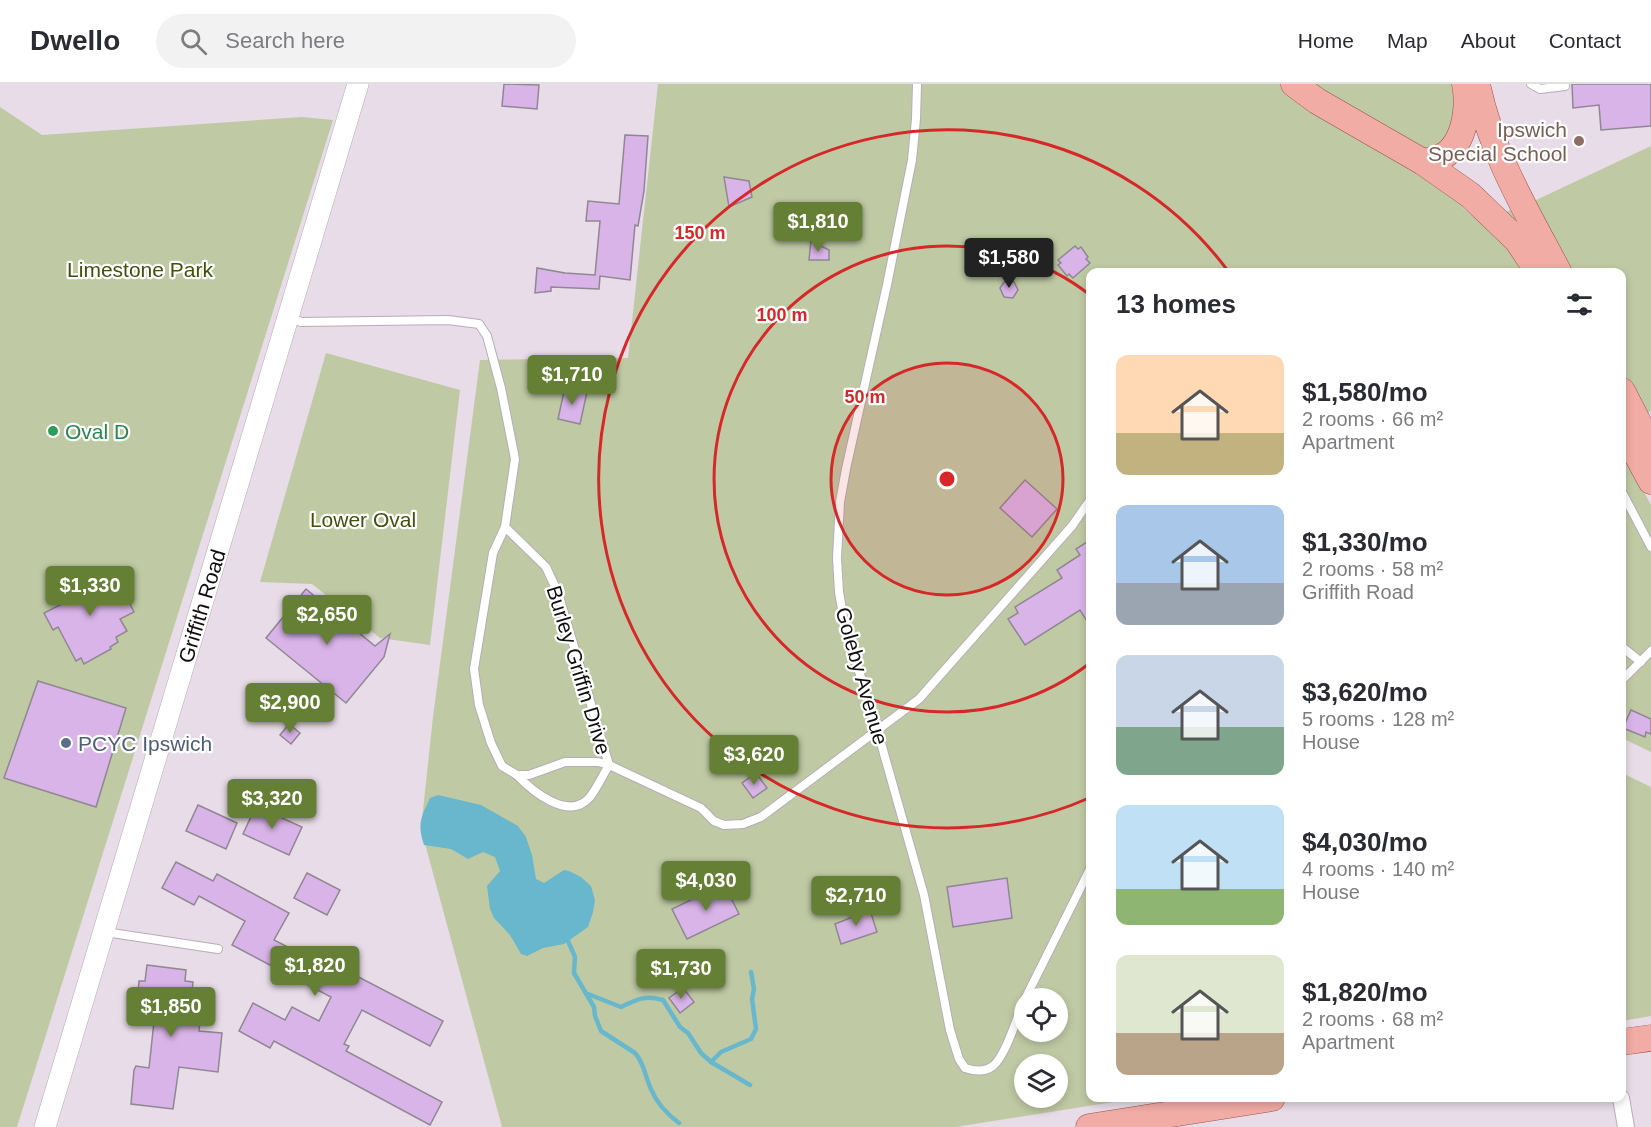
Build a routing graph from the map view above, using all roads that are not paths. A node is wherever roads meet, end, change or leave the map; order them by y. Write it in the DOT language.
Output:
graph roads {
  1 [pos="358,84"];
  2 [pos="917,84"];
  3 [pos="1294,84"];
  4 [pos="1465,84"];
  5 [pos="1477,84"];
  6 [pos="1531,84"];
  7 [pos="1565,86"];
  8 [pos="1423,162"];
  9 [pos="1536,268"];
  10 [pos="1556,268"];
  11 [pos="289,317"];
  12 [pos="1626,399"];
  13 [pos="1626,434"];
  14 [pos="1651,447"];
  15 [pos="1651,481"];
  16 [pos="1626,500"];
  17 [pos="1086,506"];
  18 [pos="1086,511"];
  19 [pos="1072,526"];
  20 [pos="505,527"];
  21 [pos="1651,547"];
  22 [pos="1626,650"];
  23 [pos="1651,651"];
  24 [pos="1641,662"];
  25 [pos="1626,676"];
  26 [pos="877,729"];
  27 [pos="609,765"];
  28 [pos="517,775"];
  29 [pos="1086,877"];
  30 [pos="104,931"];
  31 [pos="218,949"];
  32 [pos="1031,988"];
  33 [pos="1014,1025"];
  34 [pos="1651,1038"];
  35 [pos="1626,1041"];
  36 [pos="1247,1102"];
  37 [pos="1622,1102"];
  38 [pos="45,1127"];
  39 [pos="1089,1127"];
  40 [pos="1626,1127"];
  1 -- 11 [label="street, Griffith Road"];
  2 -- 26 [label="lane, Goleby Avenue"];
  3 -- 8 [label="main road"];
  4 -- 8 [label="main road"];
  5 -- 10 [label="main road"];
  6 -- 7 [label="lane"];
  8 -- 9 [label="main road"];
  11 -- 20 [label="lane"];
  11 -- 30 [label="street, Griffith Road"];
  12 -- 14 [label="main road"];
  13 -- 15 [label="main road"];
  16 -- 21 [label="lane"];
  17 -- 19 [label="lane"];
  18 -- 19 [label="lane"];
  19 -- 26 [label="lane"];
  20 -- 27 [label="lane, Burley Griffin Drive"];
  20 -- 28 [label="lane"];
  22 -- 24 [label="lane"];
  23 -- 24 [label="lane"];
  24 -- 25 [label="lane"];
  26 -- 27 [label="lane"];
  26 -- 33 [label="lane, Goleby Avenue"];
  27 -- 28 [label="lane"];
  27 -- 28 [label="lane"];
  29 -- 32 [label="lane"];
  30 -- 31 [label="lane"];
  30 -- 38 [label="street, Griffith Road"];
  34 -- 35 [label="main road"];
  36 -- 39 [label="main road"];
  37 -- 40 [label="street"];
}
